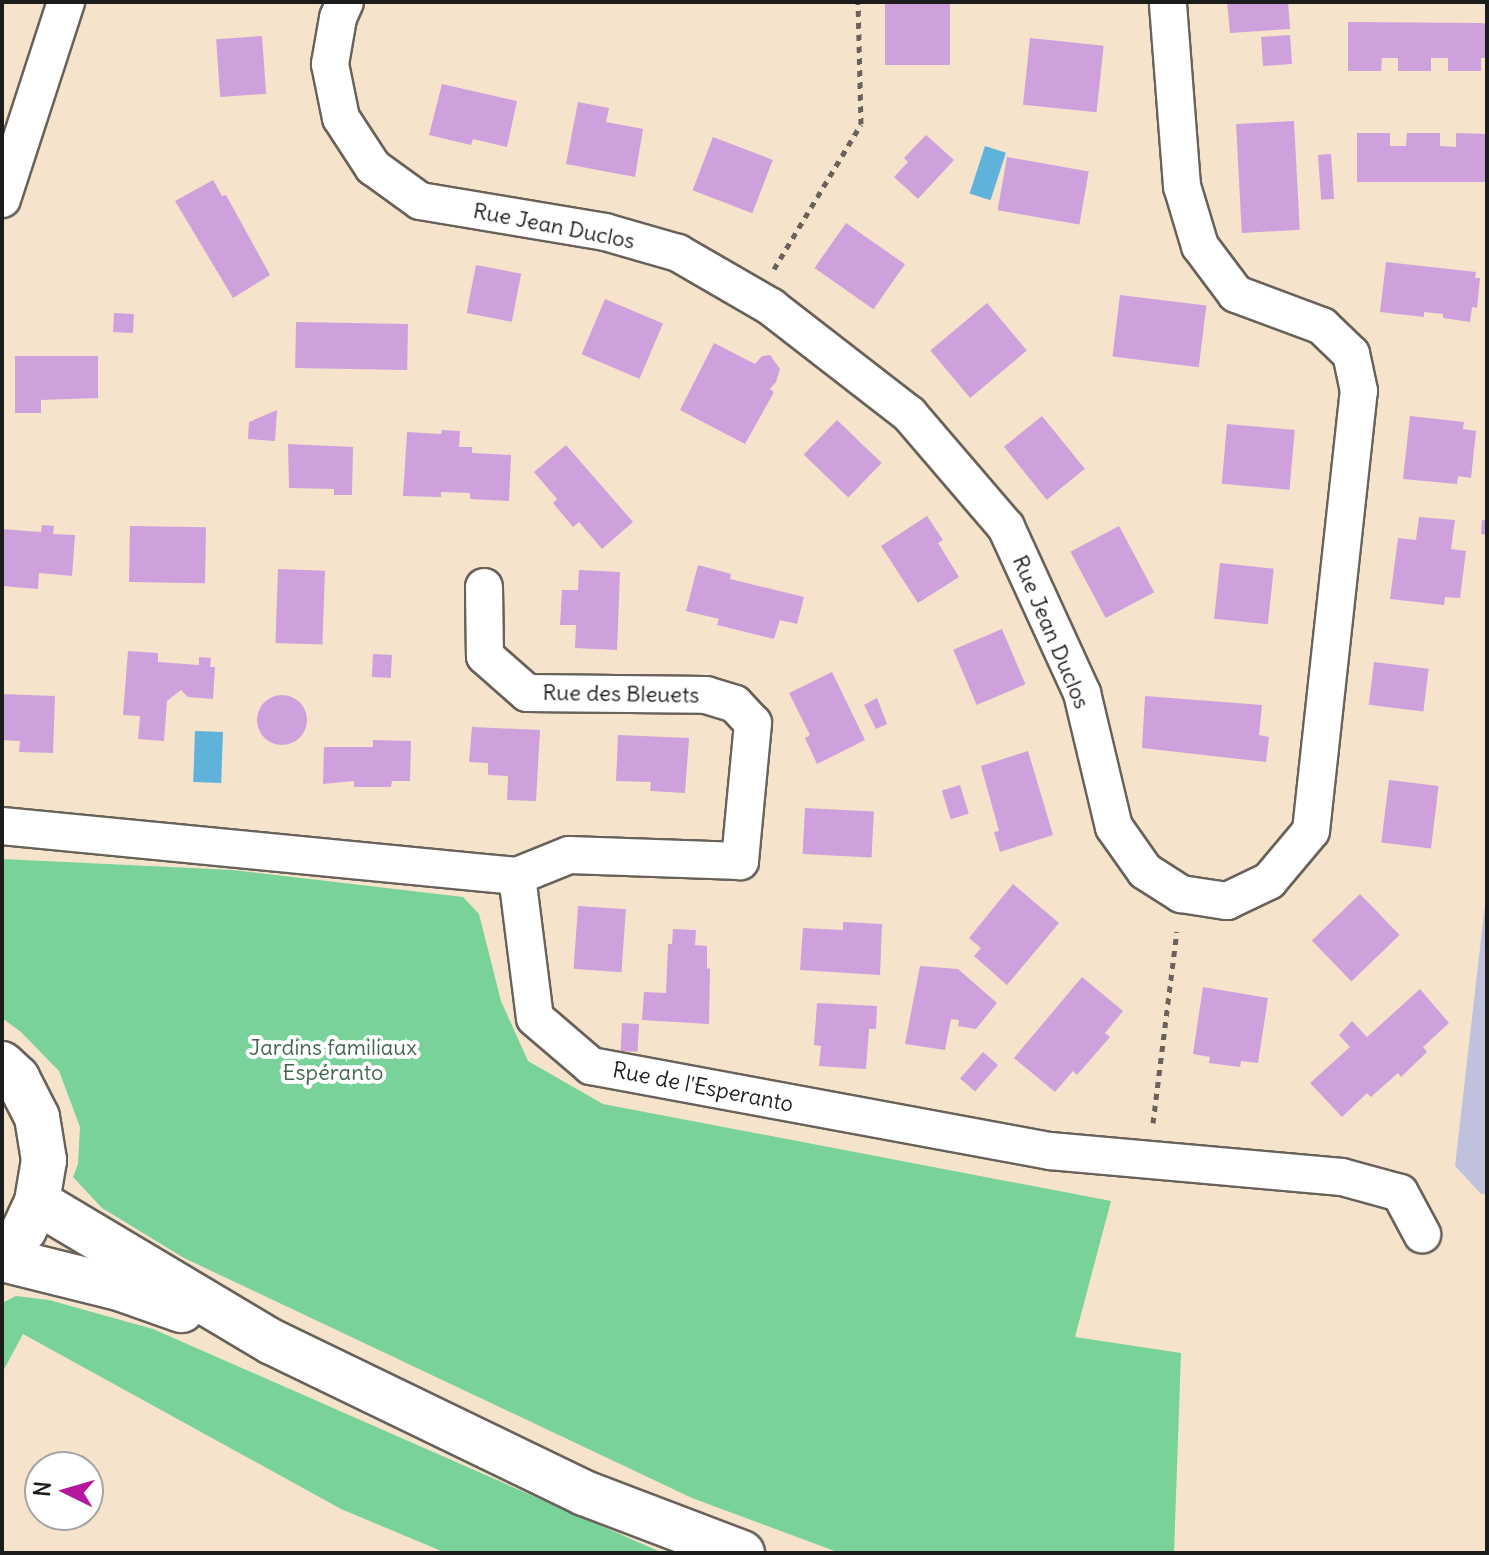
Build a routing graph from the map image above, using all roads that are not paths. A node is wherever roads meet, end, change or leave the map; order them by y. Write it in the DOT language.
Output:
graph roads {
  1 [pos="66,2"];
  2 [pos="345,2"];
  3 [pos="1168,2"];
  4 [pos="2,199"];
  5 [pos="484,587"];
  6 [pos="2,826"];
  7 [pos="517,876"];
  8 [pos="2,1064"];
  9 [pos="37,1202"];
  10 [pos="1422,1234"];
  11 [pos="2,1259"];
  12 [pos="272,1342"];
  13 [pos="742,1553"];
  1 -- 4 [label="street"];
  2 -- 3 [label="street, Rue Jean Duclos"];
  5 -- 7 [label="street, Rue des Bleuets"];
  6 -- 7 [label="street"];
  7 -- 10 [label="street, Rue de l'Esperanto"];
  8 -- 9 [label="main road"];
  9 -- 11 [label="main road"];
  9 -- 12 [label="main road"];
  11 -- 12 [label="main road"];
  12 -- 13 [label="main road"];
}
